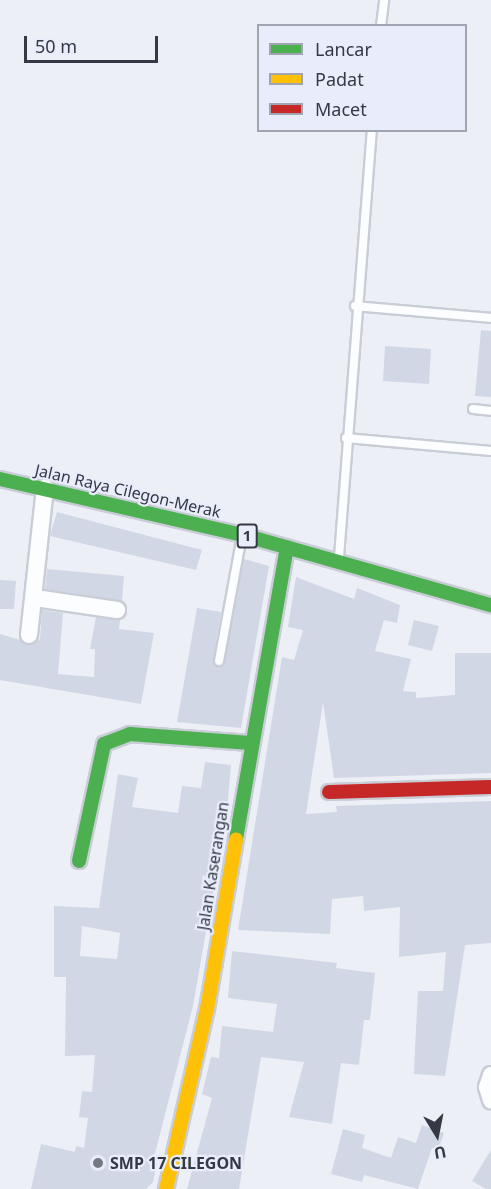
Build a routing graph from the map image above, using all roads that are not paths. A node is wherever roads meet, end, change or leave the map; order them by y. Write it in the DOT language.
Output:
graph roads {
  1 [pos="384,0"];
  2 [pos="381,24"];
  3 [pos="372,132"];
  4 [pos="356,306"];
  5 [pos="491,318"];
  6 [pos="473,409"];
  7 [pos="491,411"];
  8 [pos="346,438"];
  9 [pos="491,451"];
  10 [pos="0,479"];
  11 [pos="45,488"];
  12 [pos="243,534"];
  13 [pos="287,547"];
  14 [pos="339,560"];
  15 [pos="36,598"];
  16 [pos="491,605"];
  17 [pos="117,610"];
  18 [pos="29,635"];
  19 [pos="219,661"];
  20 [pos="250,743"];
  21 [pos="491,787"];
  22 [pos="329,792"];
  23 [pos="79,861"];
  24 [pos="491,1075"];
  25 [pos="491,1100"];
  26 [pos="166,1189"];
  1 -- 2 [label="lane"];
  3 -- 4 [label="lane"];
  4 -- 5 [label="lane"];
  4 -- 8 [label="lane"];
  6 -- 7 [label="lane"];
  8 -- 9 [label="lane"];
  8 -- 14 [label="lane"];
  10 -- 11 [label="main road, Jalan Raya Cilegon-Merak / 1"];
  11 -- 12 [label="main road, Jalan Raya Cilegon-Merak / 1"];
  11 -- 15 [label="street"];
  12 -- 13 [label="main road, Jalan Raya Cilegon-Merak / 1"];
  12 -- 19 [label="lane"];
  13 -- 14 [label="main road, Jalan Raya Cilegon-Merak / 1"];
  13 -- 20 [label="main road, Jalan Kaserangan"];
  14 -- 16 [label="main road, Jalan Raya Cilegon-Merak / 1"];
  15 -- 17 [label="street"];
  15 -- 18 [label="street"];
  20 -- 23 [label="main road"];
  20 -- 26 [label="main road, Jalan Kaserangan"];
  21 -- 22 [label="main road"];
  24 -- 25 [label="street"];
}
